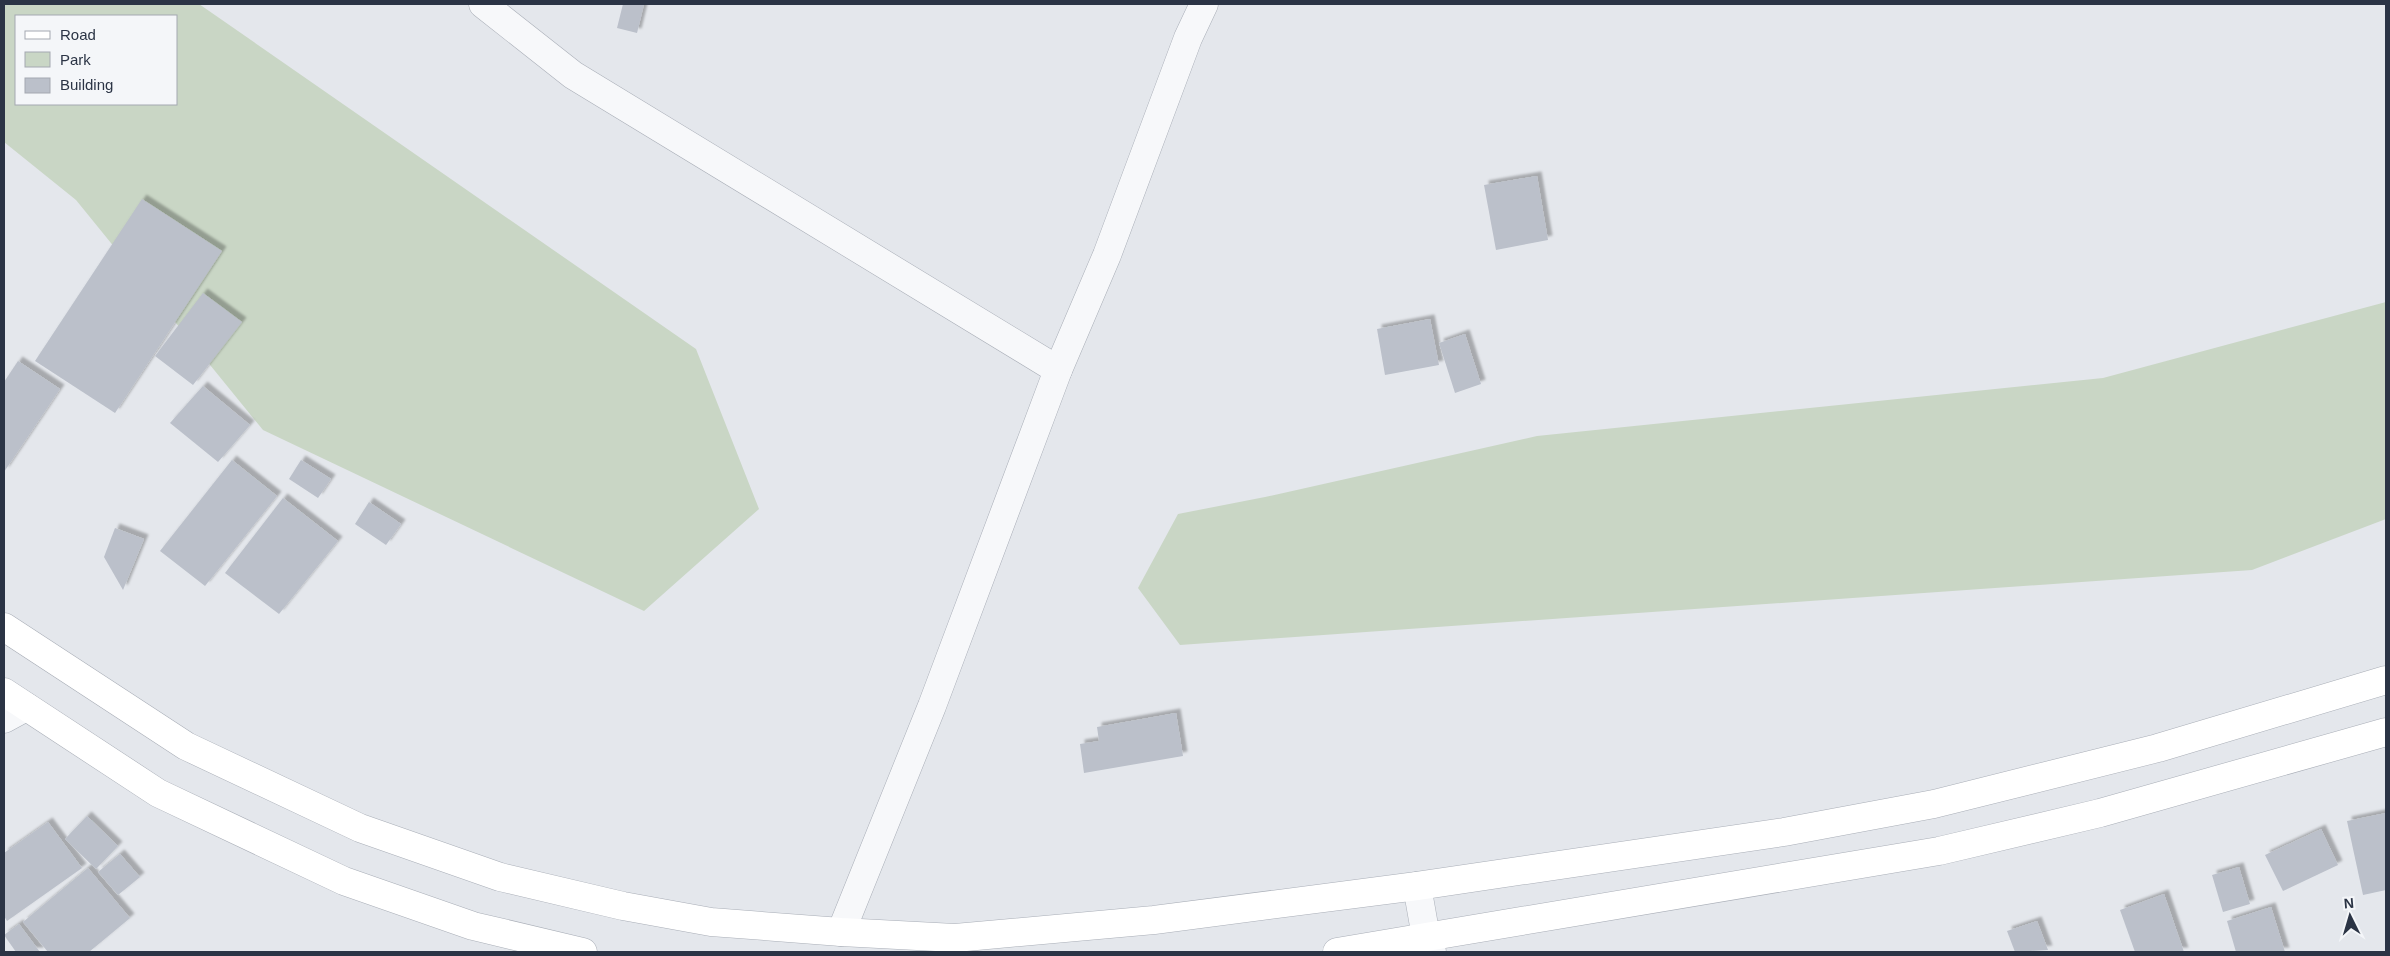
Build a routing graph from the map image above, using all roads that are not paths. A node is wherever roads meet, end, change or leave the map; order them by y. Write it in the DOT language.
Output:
graph roads {
  1 [pos="483,4"];
  2 [pos="1204,4"];
  3 [pos="1058,370"];
  4 [pos="4,627"];
  5 [pos="2386,680"];
  6 [pos="11,706"];
  7 [pos="2386,732"];
  8 [pos="1417,886"];
  9 [pos="841,932"];
  10 [pos="955,945"];
  11 [pos="1429,945"];
  12 [pos="583,952"];
  13 [pos="1337,952"];
  1 -- 3 [label="street"];
  2 -- 3 [label="street"];
  3 -- 9 [label="street"];
  4 -- 9 [label="street"];
  5 -- 8 [label="street"];
  6 -- 12 [label="street"];
  7 -- 11 [label="street"];
  8 -- 10 [label="street"];
  8 -- 11 [label="street"];
  9 -- 10 [label="street"];
  11 -- 13 [label="street"];
}
